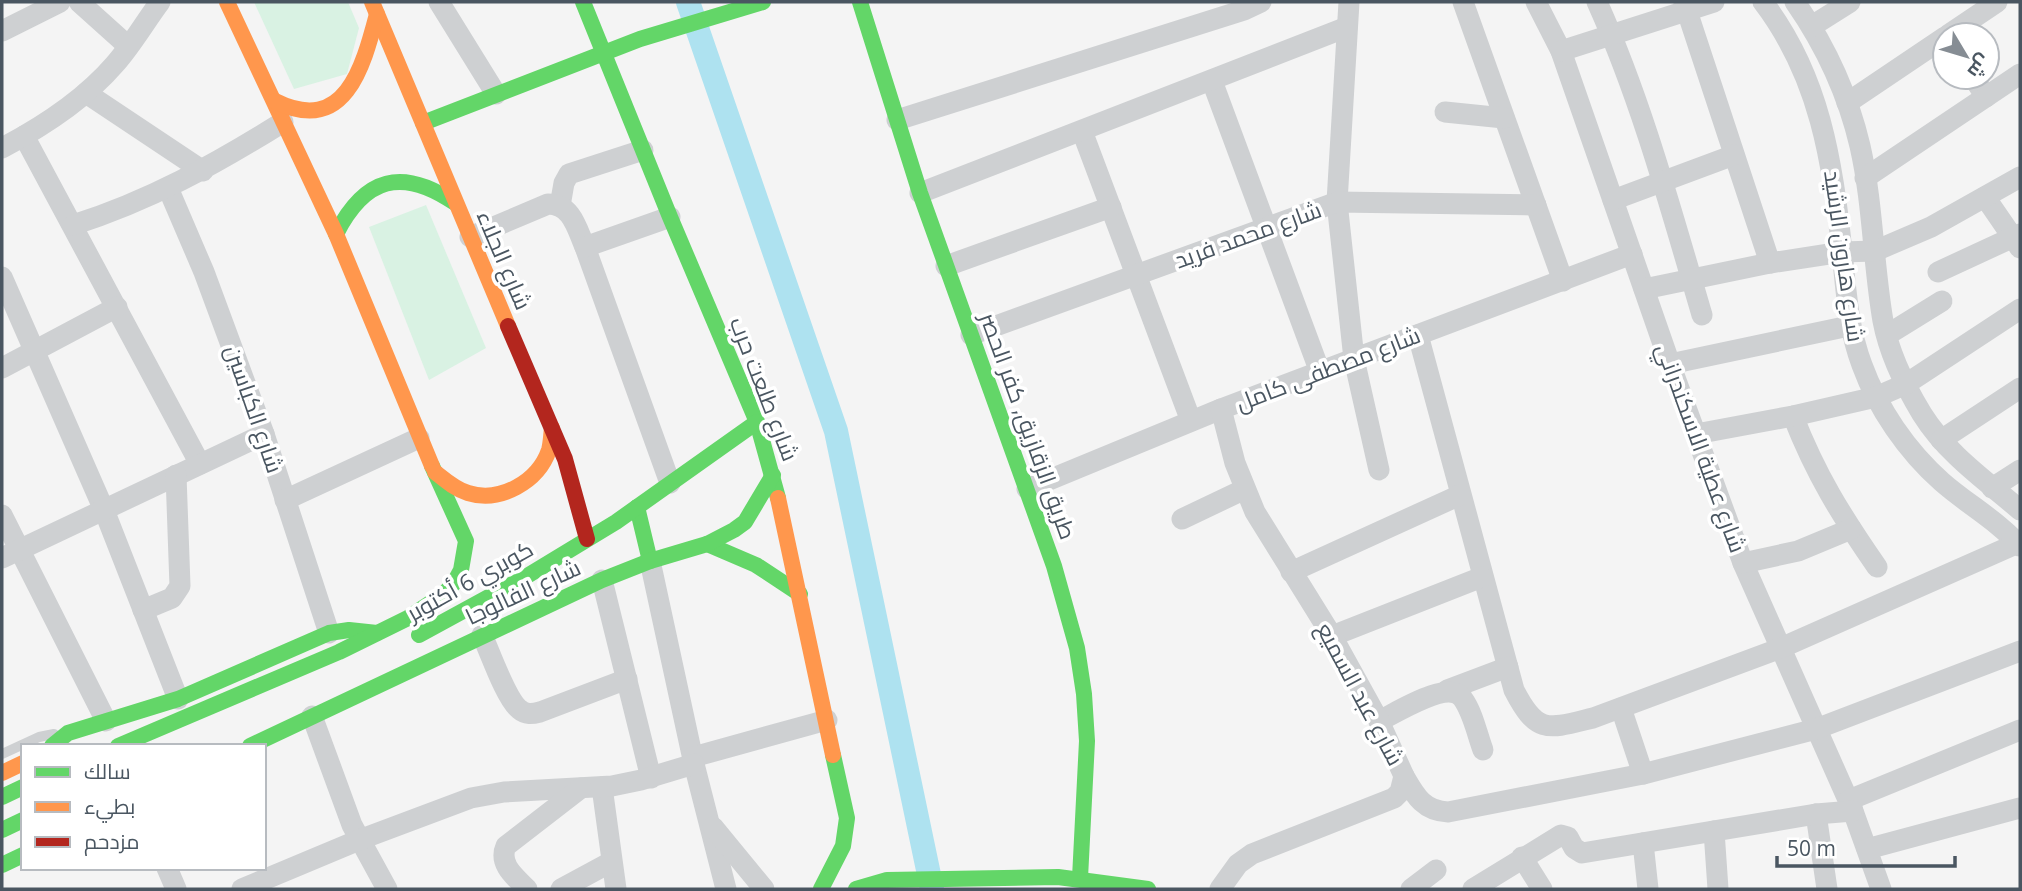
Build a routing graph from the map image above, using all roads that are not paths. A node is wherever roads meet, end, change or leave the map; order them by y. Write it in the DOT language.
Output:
graph roads {
  1 [pos="60,2"];
  2 [pos="79,2"];
  3 [pos="160,2"];
  4 [pos="227,2"];
  5 [pos="439,2"];
  6 [pos="583,2"];
  7 [pos="762,2"];
  8 [pos="860,2"];
  9 [pos="1261,2"];
  10 [pos="1349,2"];
  11 [pos="1463,2"];
  12 [pos="1536,2"];
  13 [pos="1597,2"];
  14 [pos="1714,2"];
  15 [pos="1763,2"];
  16 [pos="1795,2"];
  17 [pos="1850,2"];
  18 [pos="1997,2"];
  19 [pos="1685,6"];
  20 [pos="374,8"];
  21 [pos="1968,21"];
  22 [pos="1812,26"];
  23 [pos="1347,27"];
  24 [pos="2,31"];
  25 [pos="1612,34"];
  26 [pos="128,46"];
  27 [pos="1931,46"];
  28 [pos="1561,51"];
  29 [pos="603,52"];
  30 [pos="2020,74"];
  31 [pos="1212,81"];
  32 [pos="1982,91"];
  33 [pos="86,93"];
  34 [pos="496,94"];
  35 [pos="1986,97"];
  36 [pos="275,101"];
  37 [pos="1847,103"];
  38 [pos="1444,112"];
  39 [pos="1504,118"];
  40 [pos="897,120"];
  41 [pos="283,121"];
  42 [pos="423,123"];
  43 [pos="1082,131"];
  44 [pos="24,136"];
  45 [pos="2,148"];
  46 [pos="643,150"];
  47 [pos="1734,155"];
  48 [pos="203,171"];
  49 [pos="2020,177"];
  50 [pos="1865,178"];
  51 [pos="1663,181"];
  52 [pos="168,188"];
  53 [pos="920,193"];
  54 [pos="1985,197"];
  55 [pos="1613,200"];
  56 [pos="1337,202"];
  57 [pos="455,203"];
  58 [pos="1536,205"];
  59 [pos="561,206"];
  60 [pos="1111,206"];
  61 [pos="670,217"];
  62 [pos="73,225"];
  63 [pos="1266,228"];
  64 [pos="337,234"];
  65 [pos="470,237"];
  66 [pos="2018,240"];
  67 [pos="585,247"];
  68 [pos="1875,251"];
  69 [pos="1842,253"];
  70 [pos="1632,254"];
  71 [pos="1770,263"];
  72 [pos="946,266"];
  73 [pos="1938,272"];
  74 [pos="1138,275"];
  75 [pos="2,277"];
  76 [pos="1692,279"];
  77 [pos="1563,281"];
  78 [pos="1644,289"];
  79 [pos="1942,301"];
  80 [pos="117,307"];
  81 [pos="2020,309"];
  82 [pos="1702,315"];
  83 [pos="1849,326"];
  84 [pos="971,335"];
  85 [pos="1418,335"];
  86 [pos="1887,335"];
  87 [pos="36,350"];
  88 [pos="1354,359"];
  89 [pos="1670,364"];
  90 [pos="2,368"];
  91 [pos="1320,372"];
  92 [pos="1906,384"];
  93 [pos="2020,388"];
  94 [pos="1876,397"];
  95 [pos="1221,409"];
  96 [pos="1793,416"];
  97 [pos="1191,421"];
  98 [pos="757,422"];
  99 [pos="552,428"];
  100 [pos="264,434"];
  101 [pos="1696,434"];
  102 [pos="419,438"];
  103 [pos="1941,440"];
  104 [pos="201,464"];
  105 [pos="1379,470"];
  106 [pos="2020,470"];
  107 [pos="435,472"];
  108 [pos="176,475"];
  109 [pos="773,475"];
  110 [pos="670,483"];
  111 [pos="1992,488"];
  112 [pos="1027,489"];
  113 [pos="1244,489"];
  114 [pos="1460,495"];
  115 [pos="285,499"];
  116 [pos="637,507"];
  117 [pos="104,510"];
  118 [pos="2020,510"];
  119 [pos="2,515"];
  120 [pos="1182,519"];
  121 [pos="1851,529"];
  122 [pos="587,539"];
  123 [pos="706,544"];
  124 [pos="2019,544"];
  125 [pos="10,554"];
  126 [pos="650,561"];
  127 [pos="1743,563"];
  128 [pos="1877,567"];
  129 [pos="1290,572"];
  130 [pos="1482,577"];
  131 [pos="602,580"];
  132 [pos="800,594"];
  133 [pos="143,610"];
  134 [pos="329,633"];
  135 [pos="377,633"];
  136 [pos="482,635"];
  137 [pos="1332,636"];
  138 [pos="403,644"];
  139 [pos="1781,648"];
  140 [pos="2020,651"];
  141 [pos="1507,667"];
  142 [pos="627,679"];
  143 [pos="1447,690"];
  144 [pos="178,699"];
  145 [pos="1621,708"];
  146 [pos="312,716"];
  147 [pos="827,720"];
  148 [pos="106,721"];
  149 [pos="1379,721"];
  150 [pos="1816,729"];
  151 [pos="2020,730"];
  152 [pos="68,733"];
  153 [pos="24,744"];
  154 [pos="54,744"];
  155 [pos="123,744"];
  156 [pos="254,744"];
  157 [pos="21,745"];
  158 [pos="1483,750"];
  159 [pos="2,754"];
  160 [pos="694,760"];
  161 [pos="21,764"];
  162 [pos="2,773"];
  163 [pos="1643,774"];
  164 [pos="1404,776"];
  165 [pos="650,778"];
  166 [pos="21,788"];
  167 [pos="592,788"];
  168 [pos="2,797"];
  169 [pos="1851,806"];
  170 [pos="2020,808"];
  171 [pos="1815,814"];
  172 [pos="708,820"];
  173 [pos="21,821"];
  174 [pos="2,830"];
  175 [pos="1714,831"];
  176 [pos="359,840"];
  177 [pos="1643,843"];
  178 [pos="1867,849"];
  179 [pos="21,856"];
  180 [pos="1522,857"];
  181 [pos="611,862"];
  182 [pos="2,865"];
  183 [pos="168,870"];
  184 [pos="1436,870"];
  185 [pos="1080,878"];
  186 [pos="176,889"];
  187 [pos="243,889"];
  188 [pos="387,889"];
  189 [pos="527,889"];
  190 [pos="561,889"];
  191 [pos="616,889"];
  192 [pos="726,889"];
  193 [pos="764,889"];
  194 [pos="821,889"];
  195 [pos="856,889"];
  196 [pos="1148,889"];
  197 [pos="1220,889"];
  198 [pos="1411,889"];
  199 [pos="1473,889"];
  200 [pos="1542,889"];
  201 [pos="1648,889"];
  202 [pos="1718,889"];
  203 [pos="1827,889"];
  204 [pos="1881,889"];
  1 -- 24 [label="street"];
  2 -- 26 [label="street"];
  3 -- 26 [label="street"];
  4 -- 36 [label="main road"];
  5 -- 34 [label="street"];
  6 -- 29 [label="main road, شارع طلعت حرب"];
  7 -- 29 [label="main road"];
  8 -- 40 [label="main road, طريق الزقازيق, كفر الحصر"];
  9 -- 40 [label="street"];
  10 -- 23 [label="street"];
  11 -- 39 [label="street"];
  12 -- 28 [label="street, شارع عطية الاسكندراني"];
  13 -- 25 [label="street"];
  14 -- 19 [label="street"];
  15 -- 69 [label="street, شارع هارون الرشيد"];
  16 -- 22 [label="street, شارع هارون الرشيد"];
  17 -- 22 [label="street"];
  18 -- 21 [label="street"];
  19 -- 25 [label="street"];
  19 -- 47 [label="street"];
  20 -- 36 [label="main road"];
  20 -- 42 [label="main road, شارع الجلاء"];
  22 -- 37 [label="street, شارع هارون الرشيد"];
  23 -- 31 [label="street"];
  23 -- 56 [label="street"];
  25 -- 28 [label="street"];
  25 -- 51 [label="street"];
  26 -- 33 [label="street"];
  27 -- 37 [label="street"];
  28 -- 55 [label="street, شارع عطية الاسكندراني"];
  29 -- 34 [label="main road"];
  29 -- 46 [label="main road, شارع طلعت حرب"];
  30 -- 35 [label="street"];
  31 -- 43 [label="street"];
  31 -- 63 [label="street"];
  32 -- 35 [label="street"];
  33 -- 44 [label="street"];
  33 -- 48 [label="street"];
  34 -- 42 [label="main road"];
  35 -- 50 [label="street"];
  36 -- 41 [label="main road"];
  37 -- 50 [label="street, شارع هارون الرشيد"];
  38 -- 39 [label="street"];
  39 -- 58 [label="street"];
  40 -- 53 [label="main road, طريق الزقازيق, كفر الحصر"];
  41 -- 48 [label="street"];
  41 -- 64 [label="main road"];
  42 -- 57 [label="main road, شارع الجلاء"];
  43 -- 53 [label="street"];
  43 -- 60 [label="street"];
  44 -- 45 [label="street"];
  44 -- 62 [label="street"];
  46 -- 59 [label="street"];
  46 -- 61 [label="main road, شارع طلعت حرب"];
  47 -- 51 [label="street"];
  47 -- 71 [label="street"];
  48 -- 52 [label="street"];
  49 -- 54 [label="street"];
  50 -- 68 [label="street, شارع هارون الرشيد"];
  51 -- 55 [label="street"];
  51 -- 76 [label="street"];
  52 -- 62 [label="street"];
  52 -- 100 [label="street, شارع الكباسين"];
  53 -- 72 [label="main road, طريق الزقازيق, كفر الحصر"];
  54 -- 66 [label="street"];
  54 -- 68 [label="street"];
  55 -- 70 [label="street, شارع عطية الاسكندراني"];
  56 -- 58 [label="street, شارع محمد فريد"];
  56 -- 63 [label="street, شارع محمد فريد"];
  56 -- 88 [label="street"];
  57 -- 64 [label="main road"];
  57 -- 65 [label="main road, شارع الجلاء"];
  58 -- 77 [label="street"];
  59 -- 65 [label="street"];
  59 -- 67 [label="street"];
  60 -- 72 [label="street"];
  60 -- 74 [label="street"];
  61 -- 67 [label="street"];
  61 -- 98 [label="main road, شارع طلعت حرب"];
  62 -- 80 [label="street"];
  63 -- 74 [label="street, شارع محمد فريد"];
  63 -- 91 [label="street"];
  64 -- 102 [label="main road"];
  65 -- 99 [label="main road, شارع الجلاء"];
  66 -- 73 [label="street"];
  67 -- 110 [label="street"];
  68 -- 69 [label="street"];
  68 -- 86 [label="street, شارع هارون الرشيد"];
  69 -- 71 [label="street"];
  69 -- 83 [label="street, شارع هارون الرشيد"];
  70 -- 77 [label="street, شارع مصطفى كامل"];
  70 -- 78 [label="street, شارع عطية الاسكندراني"];
  71 -- 76 [label="street"];
  72 -- 84 [label="main road, طريق الزقازيق, كفر الحصر"];
  74 -- 84 [label="street, شارع محمد فريد"];
  74 -- 97 [label="street"];
  75 -- 87 [label="street"];
  76 -- 78 [label="street"];
  76 -- 82 [label="street"];
  77 -- 85 [label="street, شارع مصطفى كامل"];
  78 -- 89 [label="street, شارع عطية الاسكندراني"];
  79 -- 86 [label="street"];
  80 -- 87 [label="street"];
  80 -- 104 [label="street"];
  81 -- 92 [label="street"];
  83 -- 89 [label="street"];
  83 -- 94 [label="street, شارع هارون الرشيد"];
  84 -- 112 [label="main road, طريق الزقازيق, كفر الحصر"];
  85 -- 88 [label="street, شارع مصطفى كامل"];
  85 -- 114 [label="street"];
  86 -- 92 [label="street, شارع هارون الرشيد"];
  87 -- 90 [label="street"];
  87 -- 117 [label="street"];
  88 -- 91 [label="street, شارع مصطفى كامل"];
  88 -- 105 [label="street"];
  89 -- 101 [label="street, شارع عطية الاسكندراني"];
  91 -- 95 [label="street, شارع مصطفى كامل"];
  92 -- 94 [label="street"];
  92 -- 103 [label="street, شارع هارون الرشيد"];
  93 -- 103 [label="street"];
  94 -- 96 [label="street"];
  94 -- 124 [label="street, شارع هارون الرشيد"];
  95 -- 97 [label="street, شارع مصطفى كامل"];
  95 -- 113 [label="street, شارع عبد السميع"];
  96 -- 101 [label="street"];
  96 -- 121 [label="street"];
  97 -- 112 [label="street, شارع مصطفى كامل"];
  98 -- 109 [label="main road, شارع طلعت حرب"];
  98 -- 110 [label="main road, كوبري 6 أكتوبر"];
  99 -- 107 [label="main road"];
  99 -- 122 [label="main road, شارع الجلاء"];
  100 -- 104 [label="street"];
  100 -- 115 [label="street, شارع الكباسين"];
  101 -- 127 [label="street, شارع عطية الاسكندراني"];
  102 -- 107 [label="main road"];
  102 -- 115 [label="street"];
  103 -- 111 [label="street, شارع هارون الرشيد"];
  104 -- 108 [label="street"];
  106 -- 111 [label="street"];
  107 -- 135 [label="main road"];
  108 -- 117 [label="street"];
  108 -- 133 [label="street"];
  109 -- 123 [label="main road, شارع الفالوجا"];
  109 -- 132 [label="main road, شارع طلعت حرب"];
  110 -- 116 [label="main road, كوبري 6 أكتوبر"];
  111 -- 118 [label="street, شارع هارون الرشيد"];
  112 -- 185 [label="main road, طريق الزقازيق, كفر الحصر"];
  113 -- 120 [label="street"];
  113 -- 129 [label="street, شارع عبد السميع"];
  114 -- 129 [label="street"];
  114 -- 130 [label="street"];
  115 -- 134 [label="street, شارع الكباسين"];
  116 -- 122 [label="main road, كوبري 6 أكتوبر"];
  116 -- 126 [label="main road"];
  117 -- 125 [label="street"];
  117 -- 133 [label="street"];
  119 -- 125 [label="street"];
  121 -- 127 [label="street"];
  121 -- 128 [label="street"];
  122 -- 138 [label="main road, كوبري 6 أكتوبر"];
  123 -- 126 [label="main road, شارع الفالوجا"];
  123 -- 132 [label="main road"];
  124 -- 139 [label="street"];
  125 -- 148 [label="street"];
  126 -- 131 [label="main road, شارع الفالوجا"];
  126 -- 160 [label="street"];
  127 -- 139 [label="street, شارع عطية الاسكندراني"];
  129 -- 137 [label="street, شارع عبد السميع"];
  130 -- 137 [label="street"];
  130 -- 141 [label="street"];
  131 -- 136 [label="main road, شارع الفالوجا"];
  131 -- 142 [label="street"];
  132 -- 147 [label="main road, شارع طلعت حرب"];
  133 -- 144 [label="street"];
  134 -- 135 [label="main road"];
  134 -- 144 [label="main road"];
  135 -- 155 [label="main road"];
  136 -- 142 [label="street"];
  136 -- 146 [label="main road, شارع الفالوجا"];
  137 -- 149 [label="street, شارع عبد السميع"];
  139 -- 145 [label="street"];
  139 -- 150 [label="street, شارع عطية الاسكندراني"];
  140 -- 150 [label="street"];
  141 -- 143 [label="street"];
  141 -- 145 [label="street"];
  142 -- 165 [label="street"];
  143 -- 149 [label="street"];
  143 -- 158 [label="street"];
  144 -- 148 [label="main road"];
  145 -- 163 [label="street"];
  146 -- 156 [label="main road, شارع الفالوجا"];
  146 -- 176 [label="street"];
  147 -- 160 [label="street"];
  147 -- 194 [label="main road, شارع طلعت حرب"];
  148 -- 152 [label="main road"];
  149 -- 164 [label="street, شارع عبد السميع"];
  150 -- 163 [label="street"];
  150 -- 169 [label="street, شارع عطية الاسكندراني"];
  151 -- 169 [label="street"];
  152 -- 153 [label="lane"];
  152 -- 154 [label="main road"];
  157 -- 159 [label="lane"];
  160 -- 165 [label="street"];
  160 -- 172 [label="street"];
  161 -- 162 [label="main road"];
  163 -- 164 [label="street"];
  164 -- 197 [label="street, شارع عبد السميع"];
  165 -- 167 [label="street"];
  166 -- 168 [label="main road"];
  167 -- 176 [label="street"];
  167 -- 181 [label="street"];
  167 -- 189 [label="street"];
  169 -- 171 [label="street"];
  169 -- 178 [label="street, شارع عطية الاسكندراني"];
  170 -- 178 [label="street"];
  171 -- 175 [label="street"];
  171 -- 203 [label="street"];
  172 -- 192 [label="street"];
  172 -- 193 [label="street"];
  173 -- 174 [label="main road"];
  175 -- 177 [label="street"];
  175 -- 202 [label="street"];
  176 -- 187 [label="street"];
  176 -- 188 [label="street"];
  177 -- 180 [label="street"];
  177 -- 201 [label="street"];
  178 -- 204 [label="street, شارع عطية الاسكندراني"];
  179 -- 182 [label="main road"];
  180 -- 199 [label="street"];
  180 -- 200 [label="street"];
  181 -- 190 [label="street"];
  181 -- 191 [label="street"];
  183 -- 186 [label="street"];
  184 -- 198 [label="street"];
  185 -- 195 [label="main road"];
  185 -- 196 [label="main road"];
}
